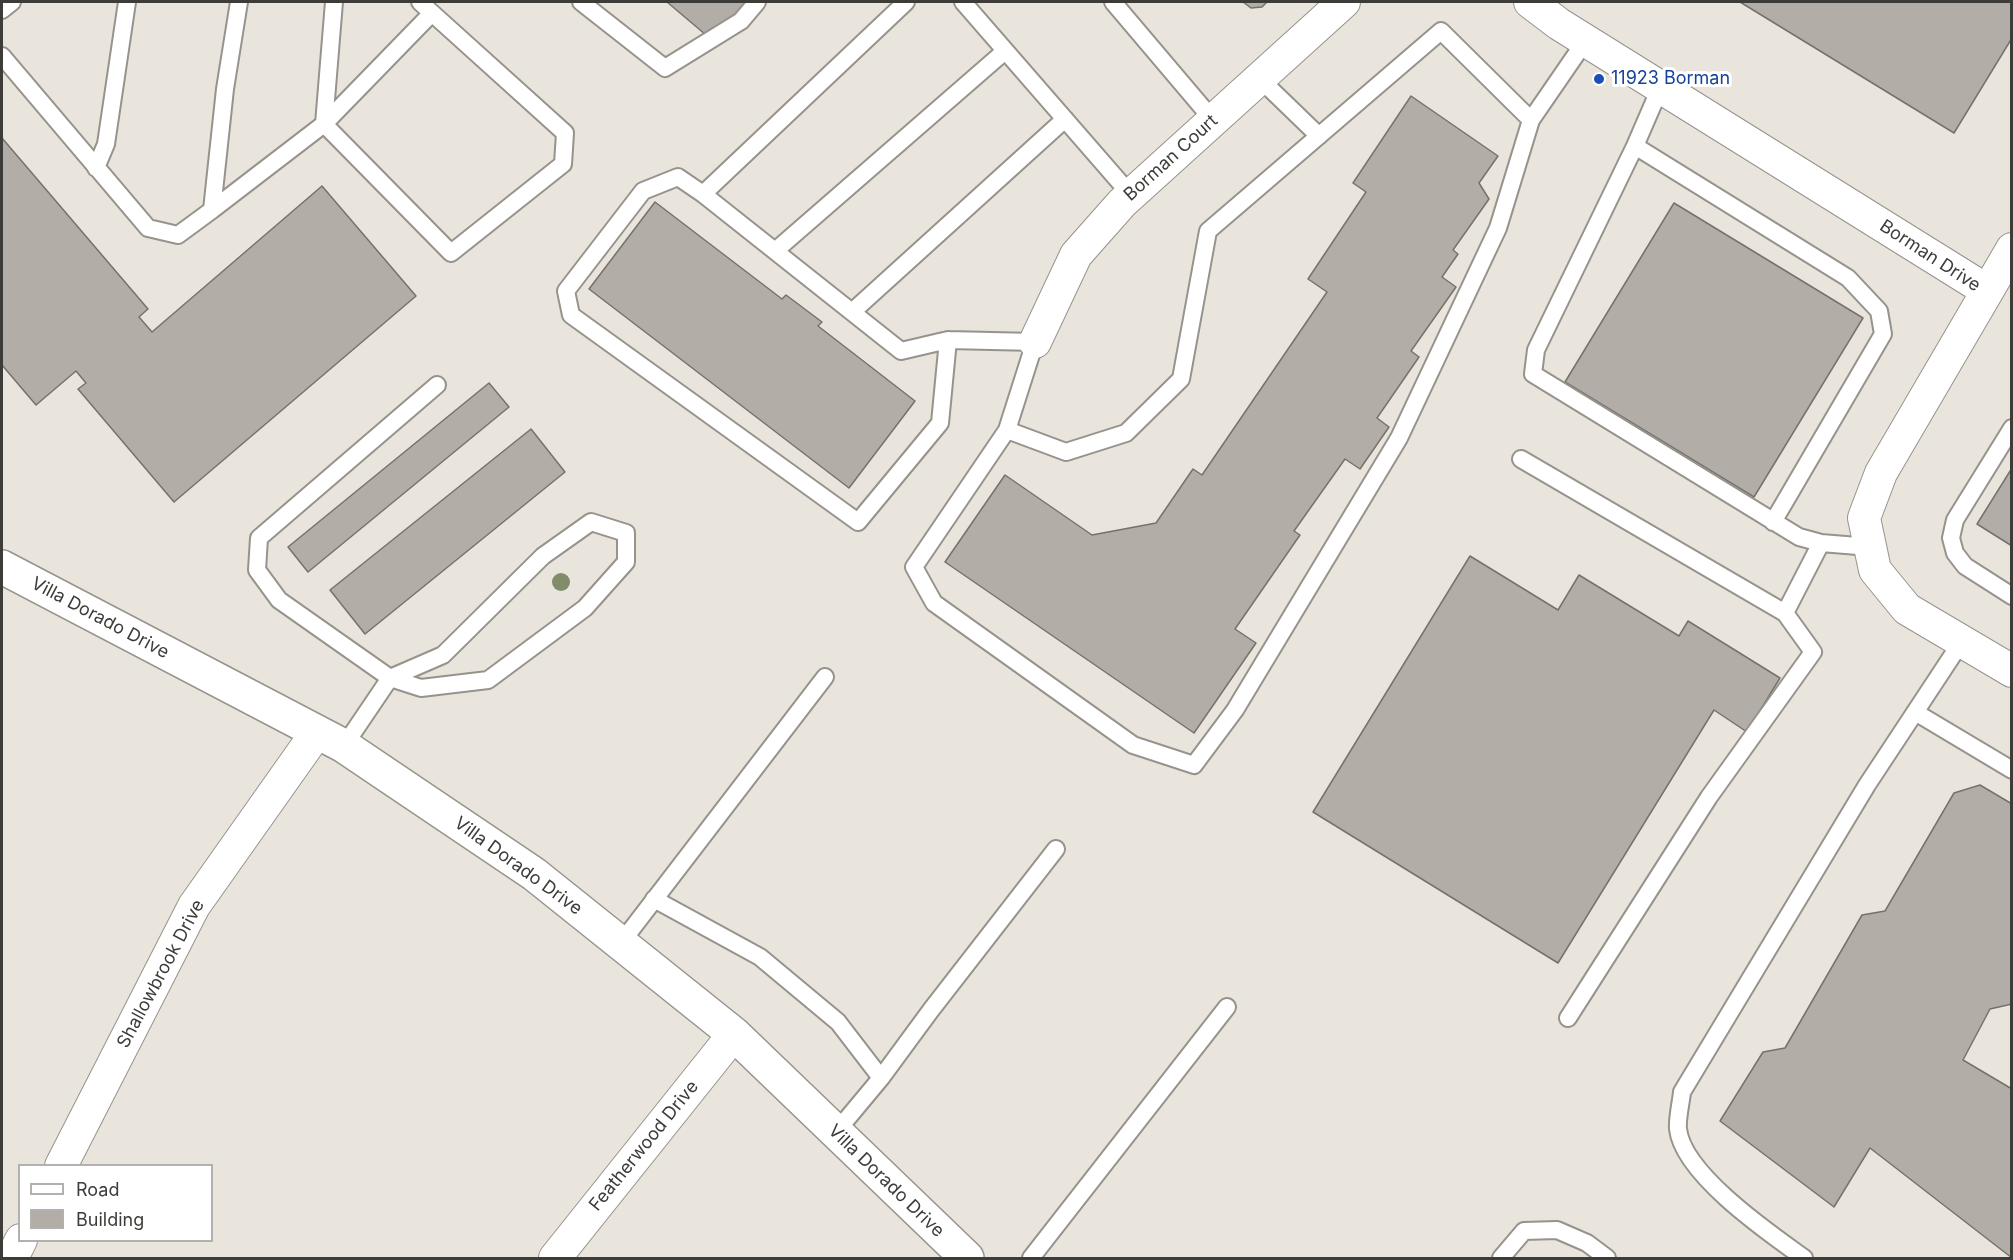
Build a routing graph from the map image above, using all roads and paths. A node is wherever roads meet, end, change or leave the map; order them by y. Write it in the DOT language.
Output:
graph roads {
  1 [pos="12,2"];
  2 [pos="127,2"];
  3 [pos="239,2"];
  4 [pos="334,2"];
  5 [pos="581,2"];
  6 [pos="757,2"];
  7 [pos="906,2"];
  8 [pos="963,2"];
  9 [pos="1113,2"];
  10 [pos="1344,2"];
  11 [pos="1530,2"];
  12 [pos="426,7"];
  13 [pos="2,10"];
  14 [pos="1586,40"];
  15 [pos="1005,51"];
  16 [pos="2,56"];
  17 [pos="1259,78"];
  18 [pos="1661,86"];
  19 [pos="1065,119"];
  20 [pos="1213,120"];
  21 [pos="1531,120"];
  22 [pos="324,124"];
  23 [pos="1319,136"];
  24 [pos="1635,146"];
  25 [pos="96,168"];
  26 [pos="703,194"];
  27 [pos="1130,194"];
  28 [pos="212,210"];
  29 [pos="2012,249"];
  30 [pos="775,251"];
  31 [pos="1986,290"];
  32 [pos="852,312"];
  33 [pos="948,340"];
  34 [pos="1035,342"];
  35 [pos="436,385"];
  36 [pos="2012,428"];
  37 [pos="1007,430"];
  38 [pos="1521,459"];
  39 [pos="1773,522"];
  40 [pos="1821,543"];
  41 [pos="1870,547"];
  42 [pos="2,567"];
  43 [pos="2012,596"];
  44 [pos="1785,613"];
  45 [pos="1962,641"];
  46 [pos="2012,671"];
  47 [pos="825,677"];
  48 [pos="390,678"];
  49 [pos="1915,712"];
  50 [pos="330,739"];
  51 [pos="2012,770"];
  52 [pos="1056,849"];
  53 [pos="654,899"];
  54 [pos="621,943"];
  55 [pos="1227,1007"];
  56 [pos="1568,1018"];
  57 [pos="734,1034"];
  58 [pos="881,1078"];
  59 [pos="836,1132"];
  60 [pos="62,1164"];
  61 [pos="20,1242"];
  62 [pos="12,1258"];
  63 [pos="555,1258"];
  64 [pos="967,1258"];
  65 [pos="1031,1258"];
  66 [pos="1501,1258"];
  67 [pos="1607,1258"];
  68 [pos="1804,1258"];
  1 -- 13 [label="lane"];
  2 -- 25 [label="lane"];
  3 -- 28 [label="lane"];
  4 -- 22 [label="lane"];
  5 -- 6 [label="lane"];
  7 -- 26 [label="lane"];
  8 -- 15 [label="lane"];
  9 -- 20 [label="lane"];
  10 -- 17 [label="street, Borman Court"];
  11 -- 14 [label="street, Borman Drive"];
  12 -- 22 [label="lane"];
  12 -- 22 [label="lane"];
  14 -- 18 [label="street, Borman Drive"];
  14 -- 21 [label="lane"];
  15 -- 19 [label="lane"];
  15 -- 30 [label="lane"];
  16 -- 25 [label="lane"];
  17 -- 20 [label="street, Borman Court"];
  17 -- 23 [label="lane"];
  18 -- 24 [label="lane"];
  18 -- 31 [label="street, Borman Drive"];
  19 -- 27 [label="lane"];
  19 -- 32 [label="lane"];
  20 -- 27 [label="street, Borman Court"];
  21 -- 23 [label="lane"];
  21 -- 37 [label="lane"];
  22 -- 28 [label="lane"];
  23 -- 37 [label="lane"];
  24 -- 39 [label="lane"];
  24 -- 39 [label="lane"];
  25 -- 28 [label="lane"];
  26 -- 30 [label="lane"];
  26 -- 33 [label="lane"];
  27 -- 34 [label="street, Borman Court"];
  29 -- 31 [label="street"];
  30 -- 32 [label="lane"];
  31 -- 41 [label="street, Borman Drive"];
  32 -- 33 [label="lane"];
  33 -- 34 [label="lane"];
  34 -- 37 [label="lane"];
  35 -- 48 [label="lane"];
  36 -- 43 [label="lane"];
  38 -- 44 [label="lane"];
  39 -- 40 [label="lane"];
  40 -- 41 [label="lane"];
  40 -- 44 [label="lane"];
  41 -- 45 [label="street, Borman Drive"];
  42 -- 50 [label="street, Villa Dorado Drive"];
  44 -- 56 [label="lane"];
  45 -- 46 [label="street, Borman Drive"];
  45 -- 49 [label="lane"];
  47 -- 53 [label="lane"];
  48 -- 48 [label="lane"];
  48 -- 50 [label="lane"];
  49 -- 51 [label="lane"];
  49 -- 68 [label="lane"];
  50 -- 54 [label="street, Villa Dorado Drive"];
  50 -- 60 [label="street, Shallowbrook Drive"];
  52 -- 58 [label="lane"];
  53 -- 54 [label="lane"];
  53 -- 58 [label="lane"];
  54 -- 57 [label="street, Villa Dorado Drive"];
  55 -- 65 [label="lane"];
  57 -- 59 [label="street, Villa Dorado Drive"];
  57 -- 63 [label="street, Featherwood Drive"];
  58 -- 59 [label="lane"];
  59 -- 64 [label="street, Villa Dorado Drive"];
  61 -- 62 [label="street"];
  66 -- 67 [label="lane"];
}
